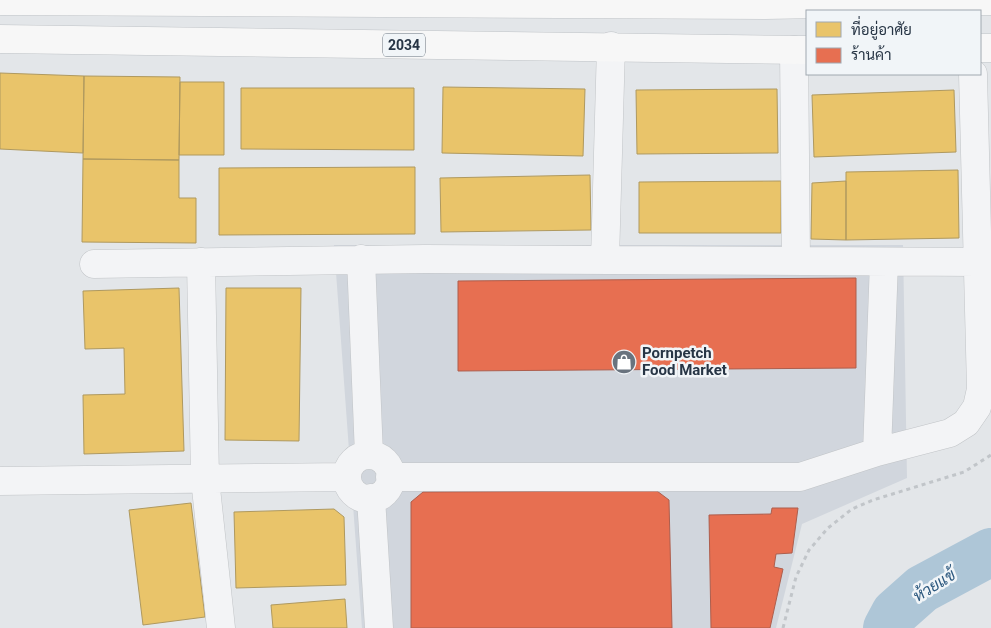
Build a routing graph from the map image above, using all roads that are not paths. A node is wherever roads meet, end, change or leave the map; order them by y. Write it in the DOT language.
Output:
graph roads {
  1 [pos="0,1"];
  2 [pos="991,1"];
  3 [pos="960,4"];
  4 [pos="0,39"];
  5 [pos="611,46"];
  6 [pos="801,50"];
  7 [pos="973,75"];
  8 [pos="361,259"];
  9 [pos="605,260"];
  10 [pos="796,261"];
  11 [pos="201,262"];
  12 [pos="884,262"];
  13 [pos="977,262"];
  14 [pos="94,264"];
  15 [pos="877,452"];
  16 [pos="369,455"];
  17 [pos="347,477"];
  18 [pos="390,477"];
  19 [pos="205,479"];
  20 [pos="0,481"];
  21 [pos="371,498"];
  22 [pos="221,628"];
  23 [pos="379,628"];
  1 -- 3 [label="main road"];
  2 -- 3 [label="main road"];
  4 -- 5 [label="main road, 2034"];
  5 -- 6 [label="main road, 2034"];
  5 -- 9 [label="street"];
  6 -- 10 [label="street"];
  7 -- 13 [label="street"];
  8 -- 9 [label="street"];
  8 -- 11 [label="street"];
  8 -- 16 [label="street"];
  9 -- 10 [label="street"];
  10 -- 12 [label="street"];
  11 -- 14 [label="street"];
  11 -- 19 [label="street"];
  12 -- 13 [label="street"];
  12 -- 15 [label="street"];
  13 -- 15 [label="street"];
  15 -- 18 [label="street"];
  16 -- 17 [label="street"];
  16 -- 18 [label="street"];
  17 -- 19 [label="street"];
  17 -- 21 [label="street"];
  18 -- 21 [label="street"];
  19 -- 20 [label="street"];
  19 -- 22 [label="street"];
  21 -- 23 [label="street"];
}
